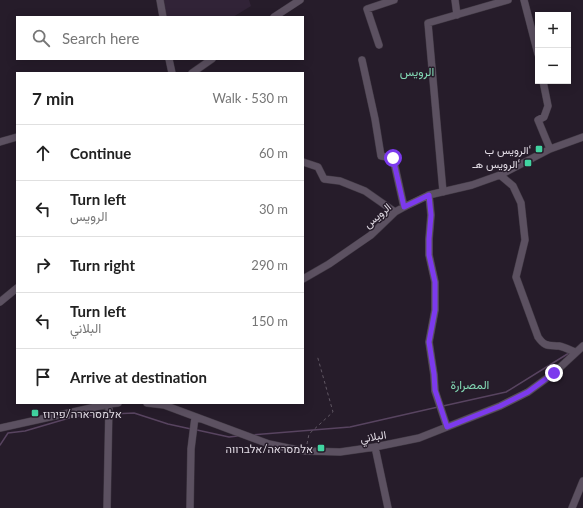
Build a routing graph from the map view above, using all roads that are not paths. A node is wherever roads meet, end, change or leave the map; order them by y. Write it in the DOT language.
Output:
graph roads {
  1 [pos="160,0"];
  2 [pos="300,0"];
  3 [pos="394,0"];
  4 [pos="455,0"];
  5 [pos="508,0"];
  6 [pos="524,0"];
  7 [pos="457,15"];
  8 [pos="163,16"];
  9 [pos="276,16"];
  10 [pos="379,45"];
  11 [pos="536,48"];
  12 [pos="169,60"];
  13 [pos="211,60"];
  14 [pos="362,60"];
  15 [pos="172,72"];
  16 [pos="193,72"];
  17 [pos="544,84"];
  18 [pos="583,136"];
  19 [pos="16,137"];
  20 [pos="0,142"];
  21 [pos="550,150"];
  22 [pos="304,162"];
  23 [pos="500,175"];
  24 [pos="443,192"];
  25 [pos="429,195"];
  26 [pos="404,207"];
  27 [pos="395,212"];
  28 [pos="304,278"];
  29 [pos="16,289"];
  30 [pos="0,302"];
  31 [pos="583,346"];
  32 [pos="575,352"];
  33 [pos="109,404"];
  34 [pos="156,404"];
  35 [pos="195,417"];
  36 [pos="447,427"];
  37 [pos="0,428"];
  38 [pos="375,447"];
  39 [pos="583,481"];
  40 [pos="107,508"];
  41 [pos="190,508"];
  42 [pos="388,508"];
  43 [pos="572,508"];
  1 -- 8 [label="street"];
  2 -- 9 [label="street"];
  3 -- 10 [label="street"];
  4 -- 7 [label="street"];
  5 -- 7 [label="street"];
  6 -- 11 [label="street"];
  7 -- 24 [label="street"];
  12 -- 15 [label="street"];
  13 -- 16 [label="street"];
  14 -- 26 [label="street"];
  17 -- 21 [label="street"];
  18 -- 21 [label="street, الرويس"];
  19 -- 20 [label="street"];
  21 -- 23 [label="street, الرويس"];
  22 -- 27 [label="street"];
  23 -- 24 [label="street, الرويس"];
  23 -- 32 [label="street"];
  24 -- 25 [label="street, الرويس"];
  25 -- 26 [label="street, الرويس"];
  25 -- 36 [label="street"];
  26 -- 27 [label="street, الرويس"];
  27 -- 28 [label="street, الرويس"];
  29 -- 30 [label="street"];
  31 -- 32 [label="street, البلاني"];
  32 -- 36 [label="street, البلاني"];
  33 -- 37 [label="street"];
  33 -- 40 [label="street"];
  34 -- 35 [label="street, البلاني"];
  35 -- 38 [label="street, البلاني"];
  35 -- 41 [label="street"];
  36 -- 38 [label="street, البلاني"];
  38 -- 42 [label="street"];
  39 -- 43 [label="street"];
}
